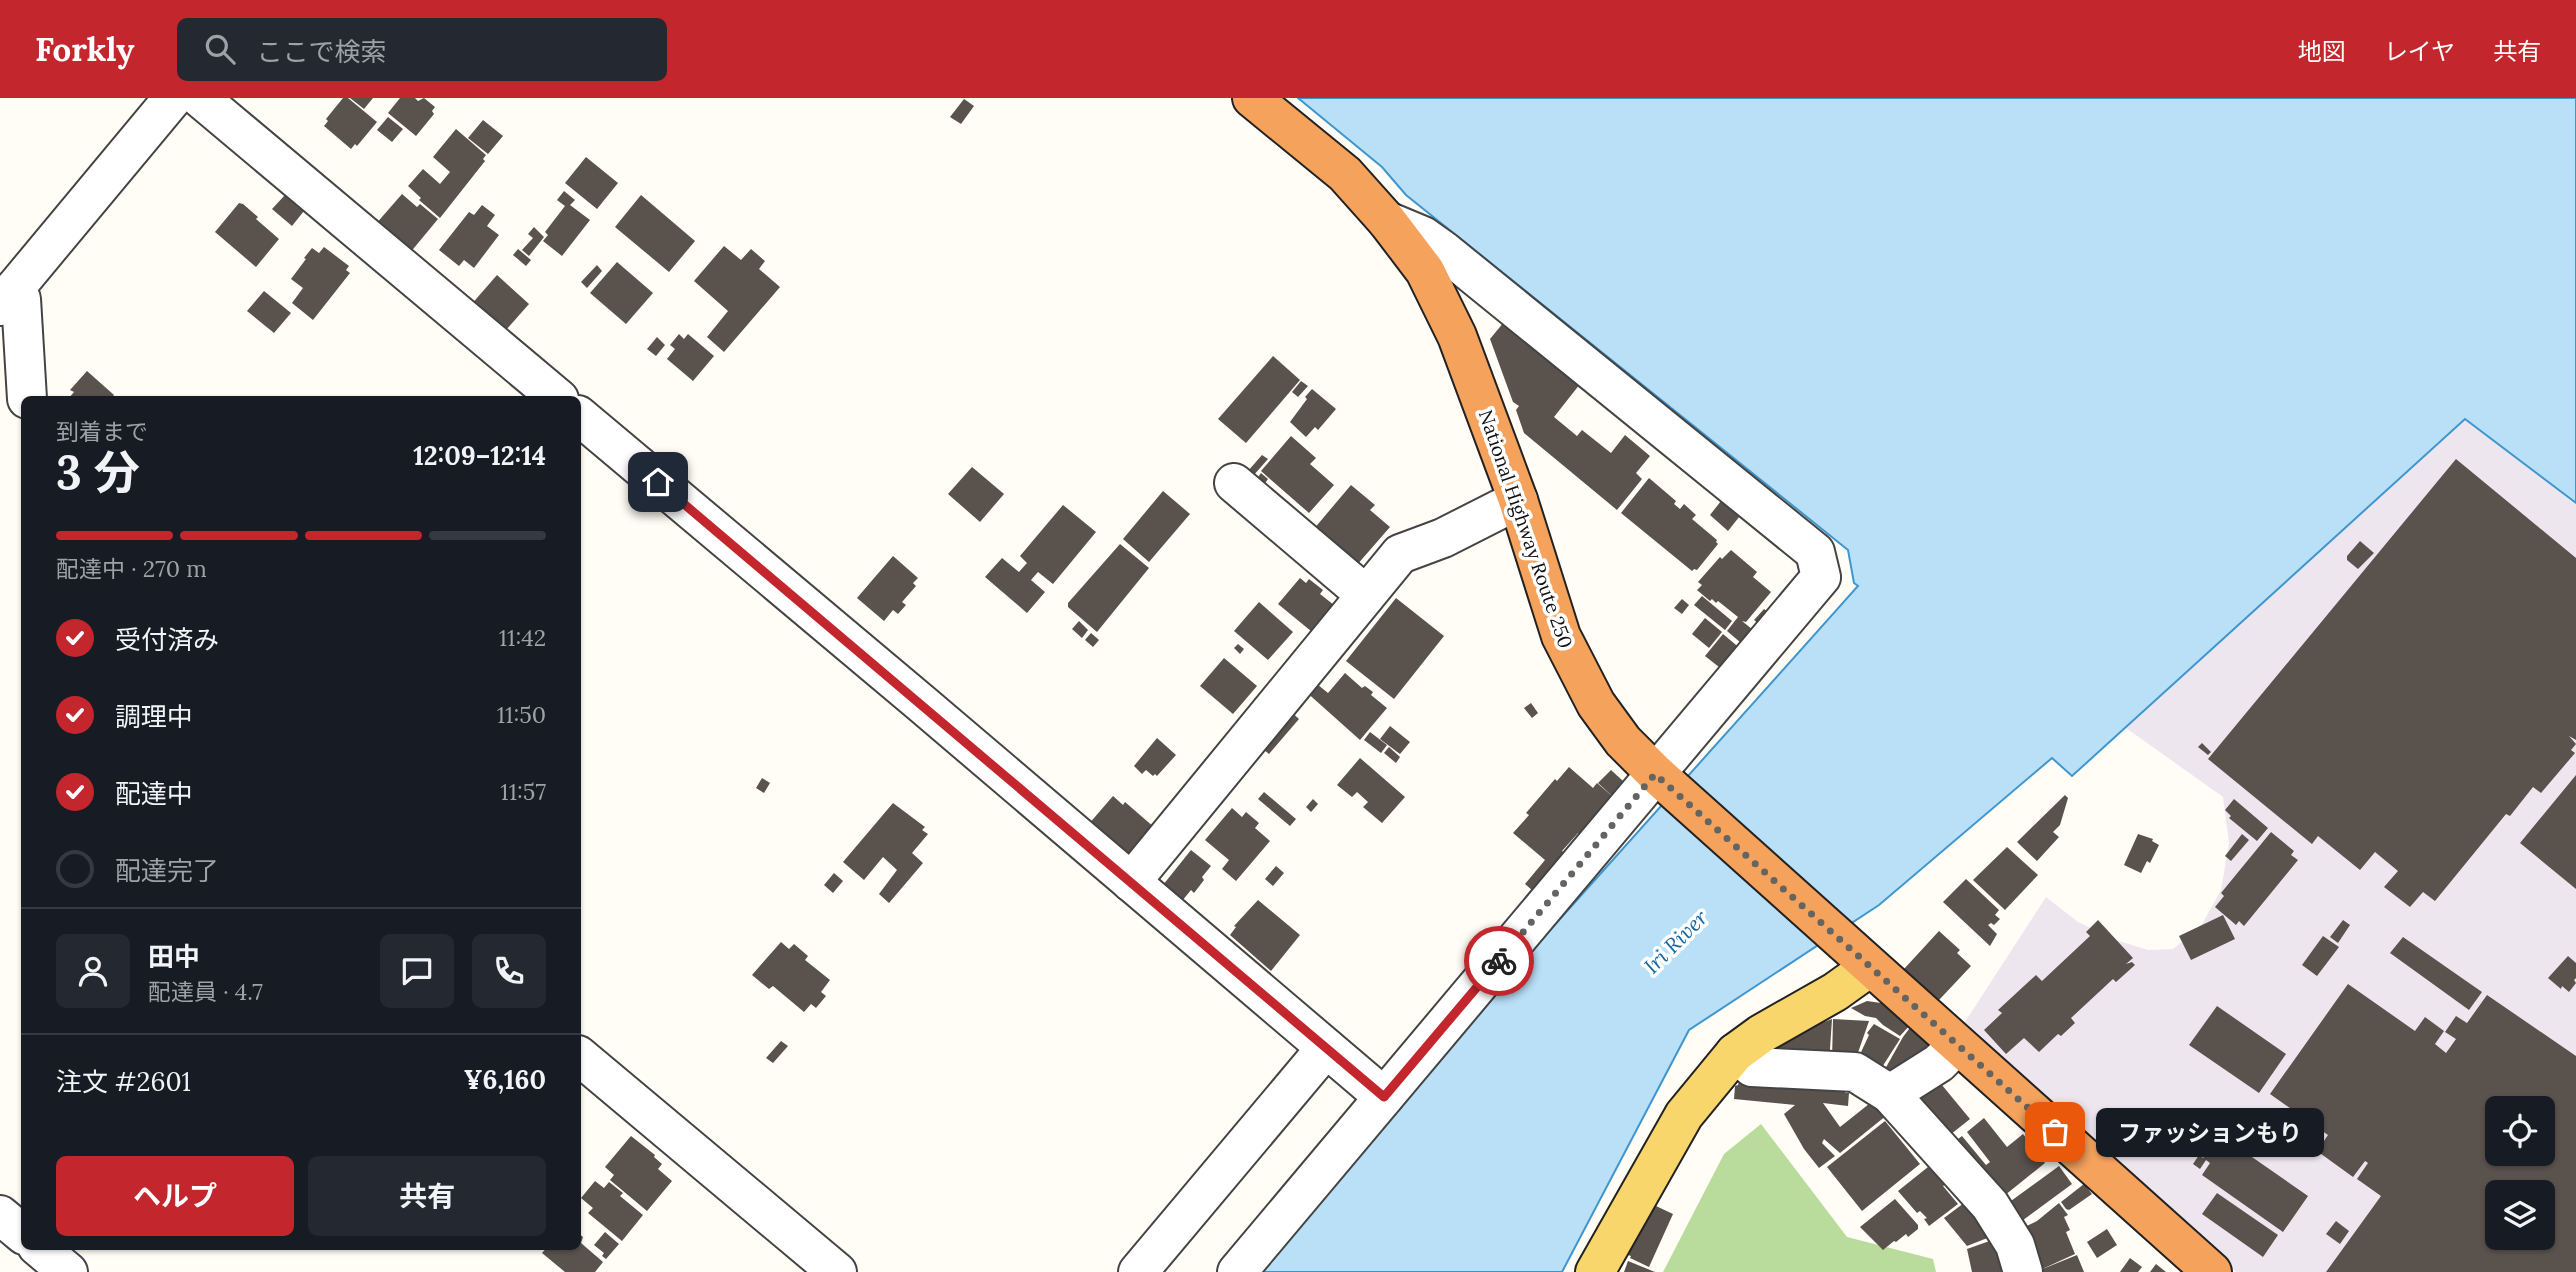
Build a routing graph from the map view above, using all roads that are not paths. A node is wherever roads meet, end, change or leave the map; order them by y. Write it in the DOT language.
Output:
graph roads {
  1 [pos="173,98"];
  2 [pos="200,98"];
  3 [pos="1252,98"];
  4 [pos="1387,222"];
  5 [pos="7,298"];
  6 [pos="27,396"];
  7 [pos="555,396"];
  8 [pos="581,418"];
  9 [pos="1234,483"];
  10 [pos="1518,499"];
  11 [pos="1366,595"];
  12 [pos="1664,781"];
  13 [pos="1131,882"];
  14 [pos="1861,958"];
  15 [pos="1957,1045"];
  16 [pos="1326,1048"];
  17 [pos="1735,1054"];
  18 [pos="581,1058"];
  19 [pos="1890,1094"];
  20 [pos="1384,1097"];
  21 [pos="0,1215"];
  22 [pos="21,1233"];
  23 [pos="42,1250"];
  24 [pos="68,1272"];
  25 [pos="837,1272"];
  26 [pos="1138,1272"];
  27 [pos="1237,1272"];
  28 [pos="1595,1272"];
  29 [pos="2023,1272"];
  30 [pos="2212,1272"];
  1 -- 5 [label="street"];
  2 -- 7 [label="street"];
  3 -- 4 [label="highway, National Highway Route 250"];
  4 -- 10 [label="highway, National Highway Route 250"];
  4 -- 12 [label="street"];
  5 -- 6 [label="street"];
  8 -- 13 [label="street"];
  9 -- 11 [label="street"];
  10 -- 11 [label="street"];
  10 -- 12 [label="highway, National Highway Route 250"];
  11 -- 13 [label="street"];
  12 -- 14 [label="highway, National Highway Route 250"];
  12 -- 20 [label="street"];
  13 -- 16 [label="street"];
  14 -- 15 [label="highway, National Highway Route 250"];
  14 -- 17 [label="main road"];
  15 -- 19 [label="street"];
  15 -- 30 [label="highway, National Highway Route 250"];
  16 -- 20 [label="street"];
  16 -- 26 [label="street"];
  17 -- 19 [label="street"];
  17 -- 28 [label="main road"];
  18 -- 25 [label="street"];
  19 -- 29 [label="street"];
  20 -- 27 [label="street"];
  21 -- 22 [label="street"];
  23 -- 24 [label="street"];
}
